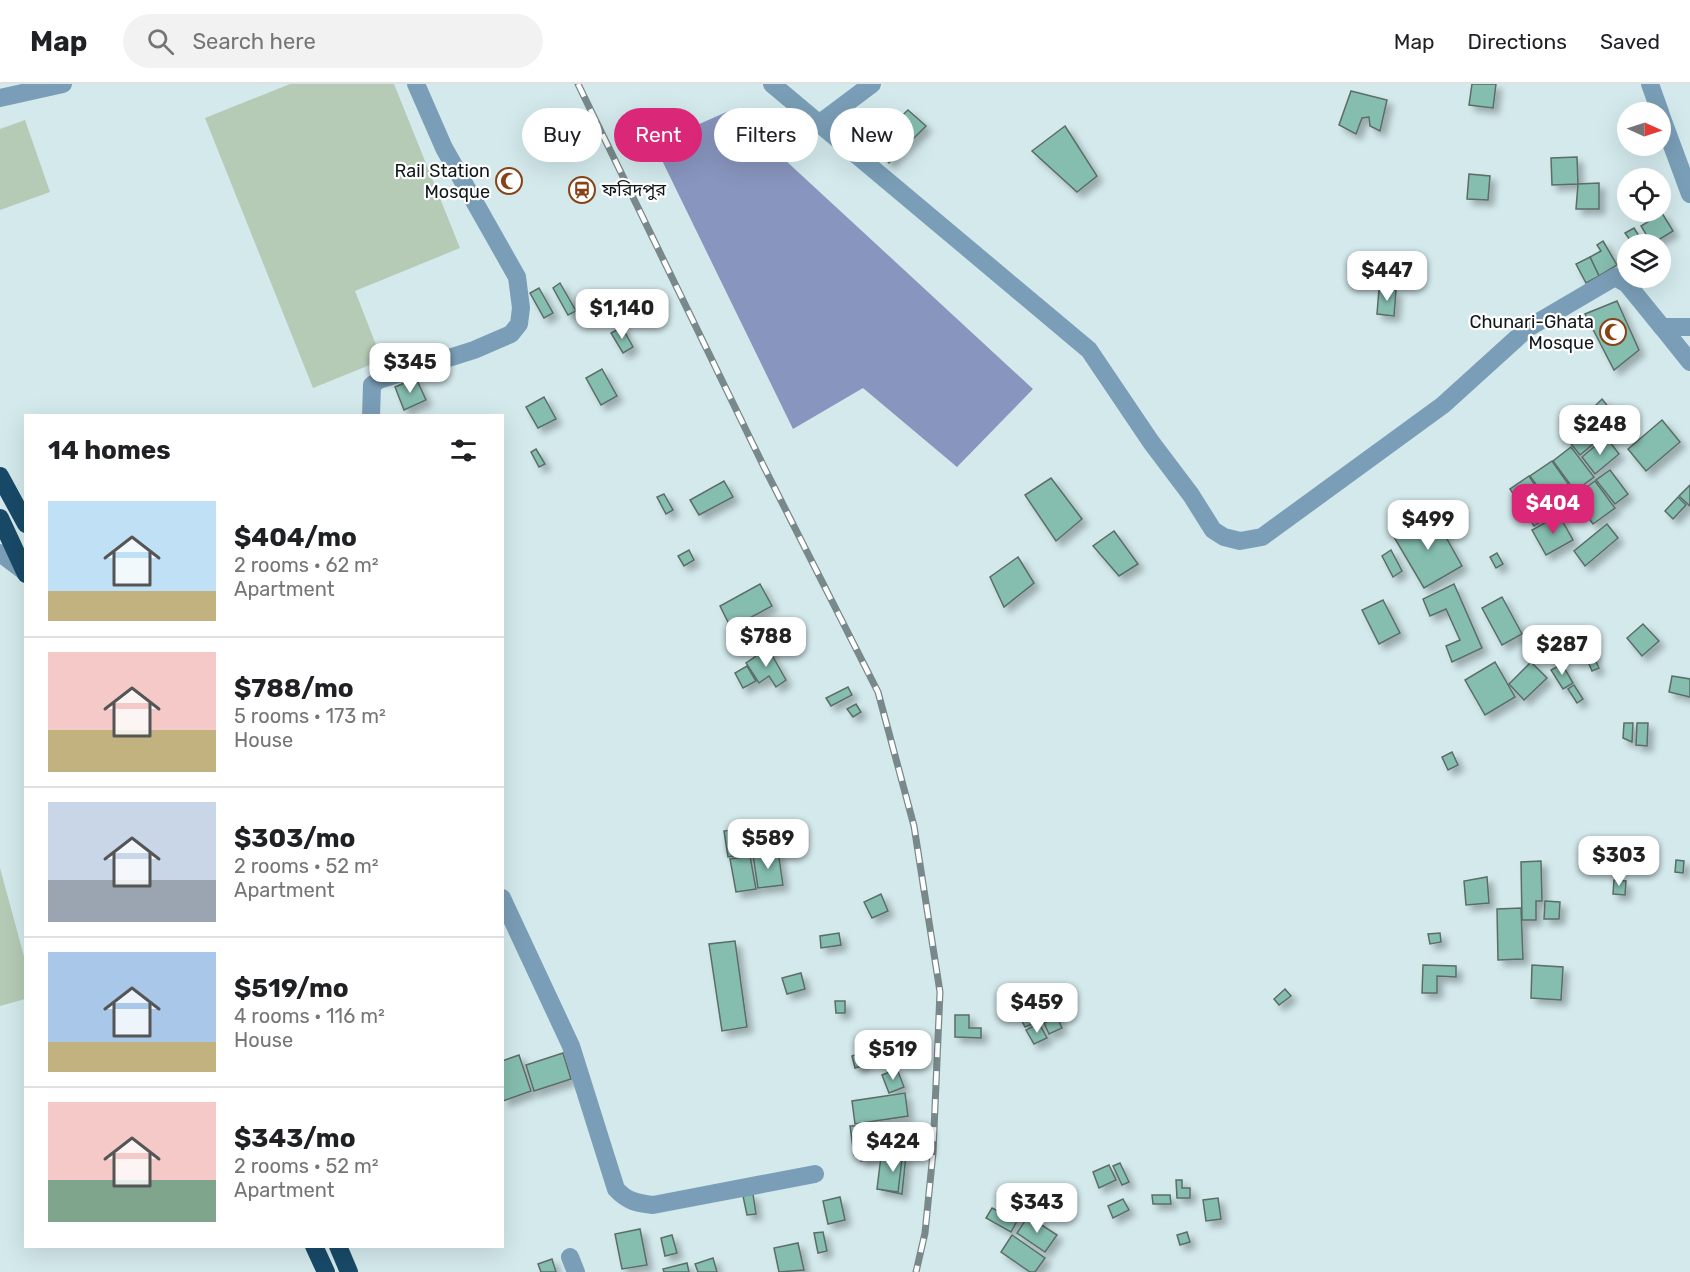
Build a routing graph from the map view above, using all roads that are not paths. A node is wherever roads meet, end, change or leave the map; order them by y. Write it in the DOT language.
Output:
graph roads {
  1 [pos="63,84"];
  2 [pos="416,84"];
  3 [pos="772,84"];
  4 [pos="872,84"];
  5 [pos="1650,84"];
  6 [pos="0,98"];
  7 [pos="1656,102"];
  8 [pos="820,123"];
  9 [pos="1671,143"];
  10 [pos="1690,194"];
  11 [pos="1662,327"];
  12 [pos="1690,327"];
  13 [pos="1690,362"];
  14 [pos="371,414"];
  15 [pos="0,476"];
  16 [pos="0,518"];
  17 [pos="24,520"];
  18 [pos="0,553"];
  19 [pos="24,570"];
  20 [pos="24,571"];
  21 [pos="504,902"];
  22 [pos="815,1174"];
  23 [pos="315,1248"];
  24 [pos="339,1248"];
  25 [pos="326,1272"];
  26 [pos="349,1272"];
  1 -- 6 [label="street"];
  2 -- 14 [label="street"];
  3 -- 8 [label="street"];
  4 -- 8 [label="street"];
  5 -- 7 [label="street"];
  8 -- 11 [label="street"];
  9 -- 10 [label="street"];
  11 -- 12 [label="street"];
  11 -- 13 [label="street"];
  15 -- 17 [label="highway"];
  16 -- 19 [label="highway"];
  18 -- 20 [label="street"];
  21 -- 22 [label="street"];
  23 -- 25 [label="highway"];
  24 -- 26 [label="highway"];
}
